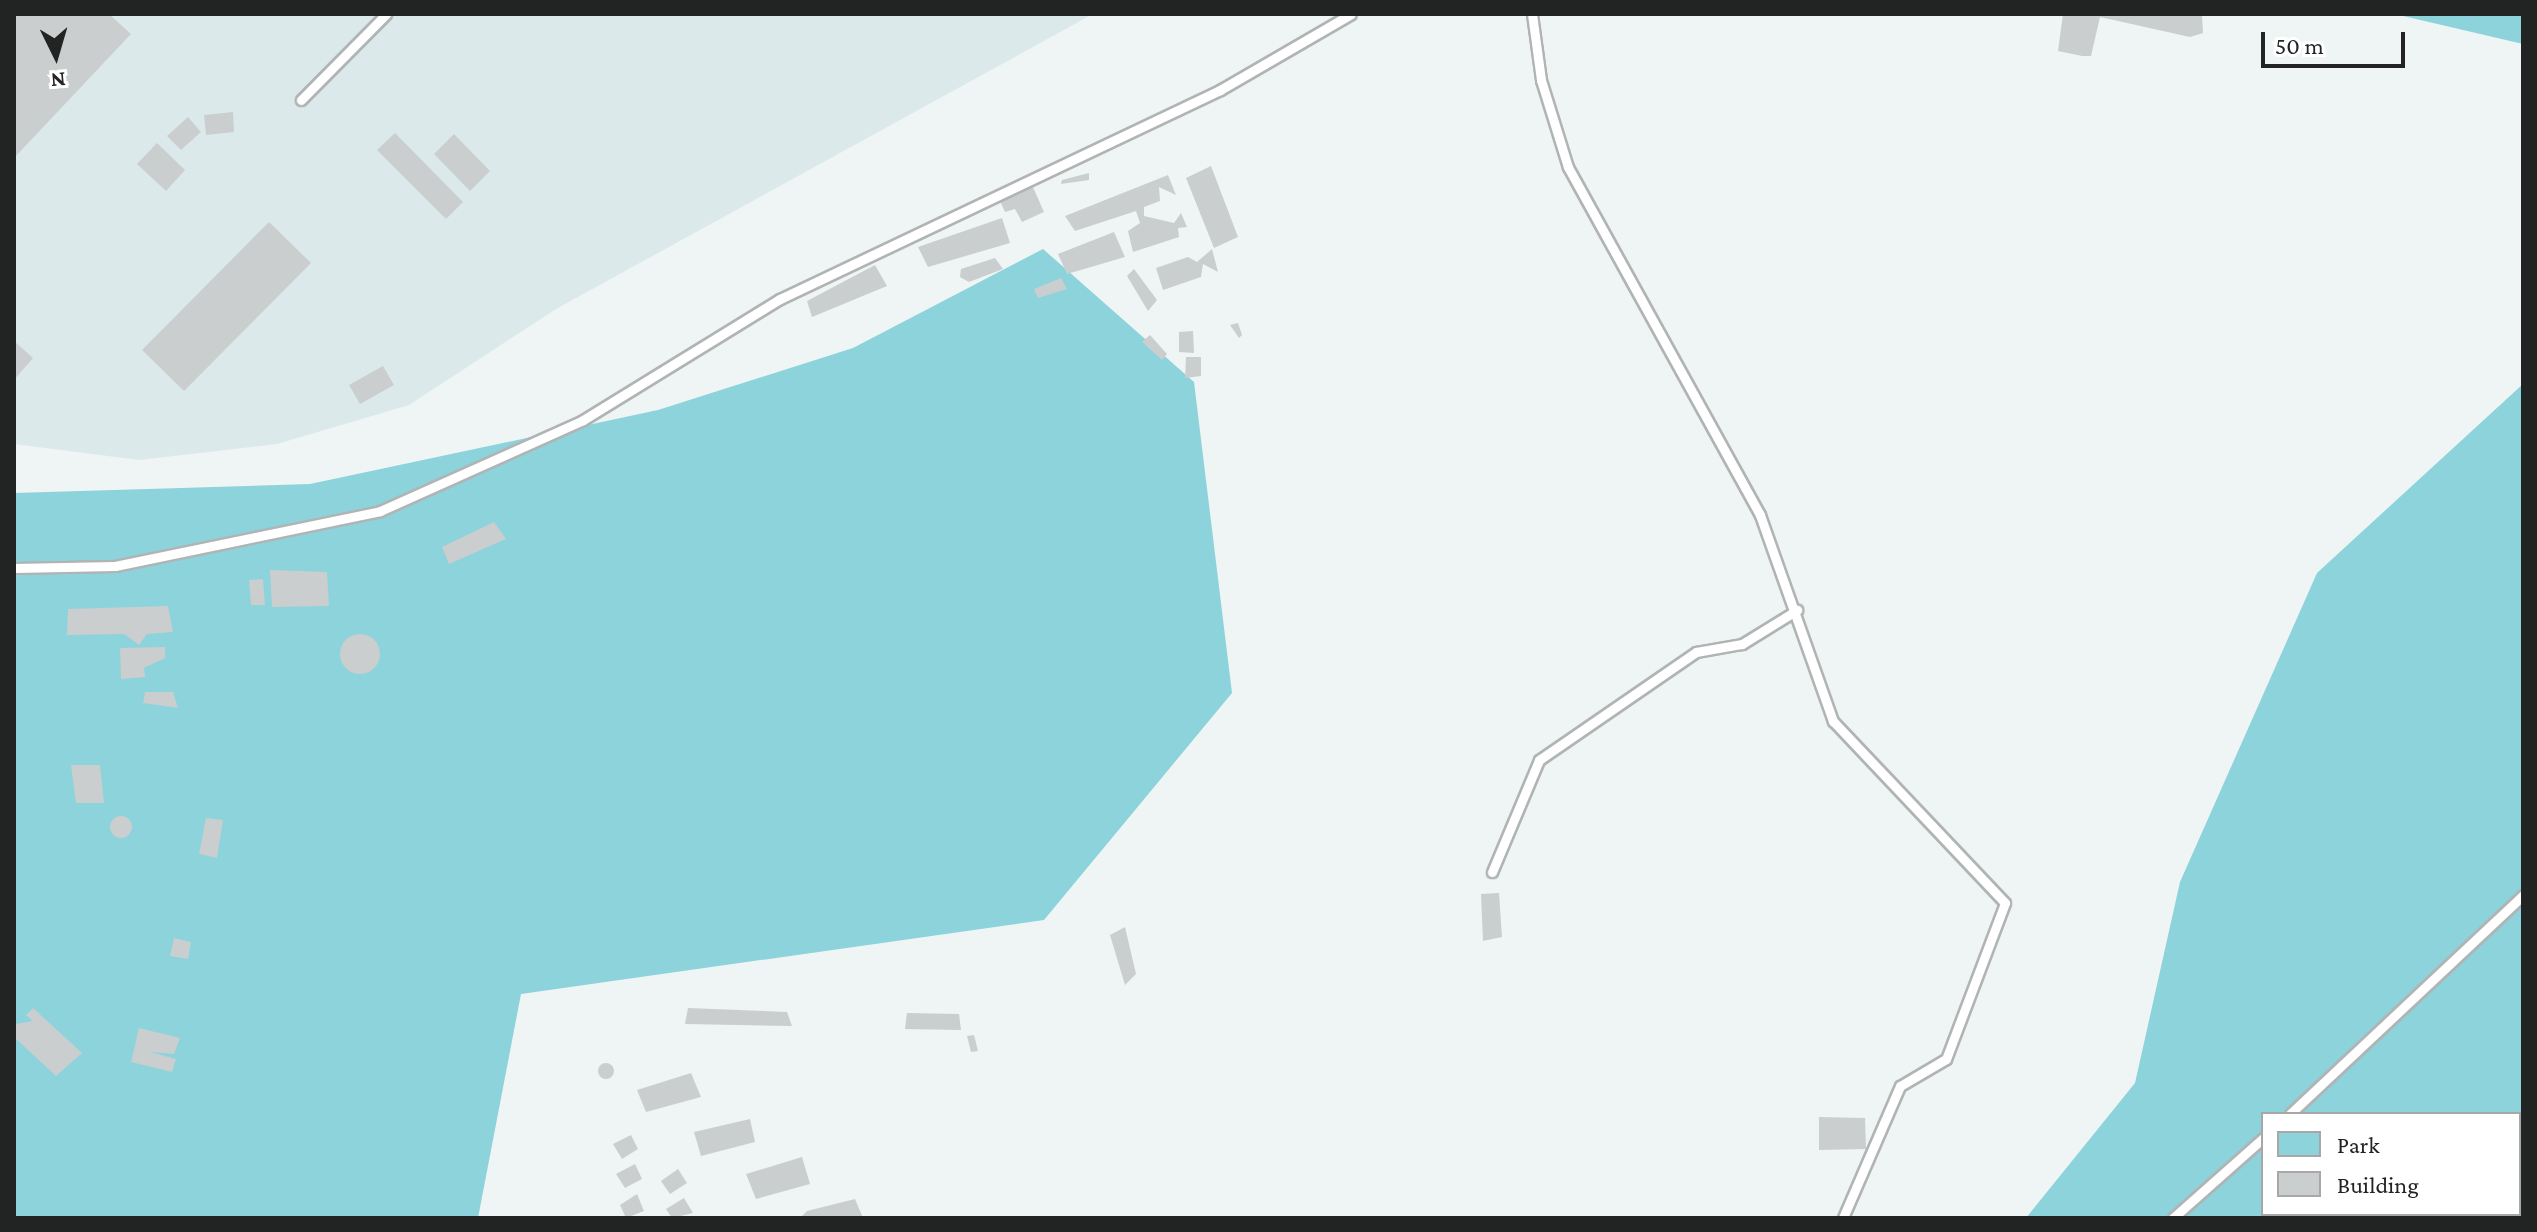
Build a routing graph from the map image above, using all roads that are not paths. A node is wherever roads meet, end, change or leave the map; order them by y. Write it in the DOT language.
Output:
graph roads {
  1 [pos="386,14"];
  2 [pos="1351,14"];
  3 [pos="1532,14"];
  4 [pos="301,100"];
  5 [pos="14,568"];
  6 [pos="1797,610"];
  7 [pos="1492,872"];
  8 [pos="2523,895"];
  9 [pos="2292,1112"];
  10 [pos="2261,1140"];
  11 [pos="1843,1218"];
  12 [pos="2173,1218"];
  1 -- 4 [label="lane"];
  2 -- 5 [label="lane"];
  3 -- 6 [label="lane"];
  6 -- 7 [label="lane"];
  6 -- 11 [label="lane"];
  8 -- 9 [label="lane"];
  10 -- 12 [label="lane"];
}
